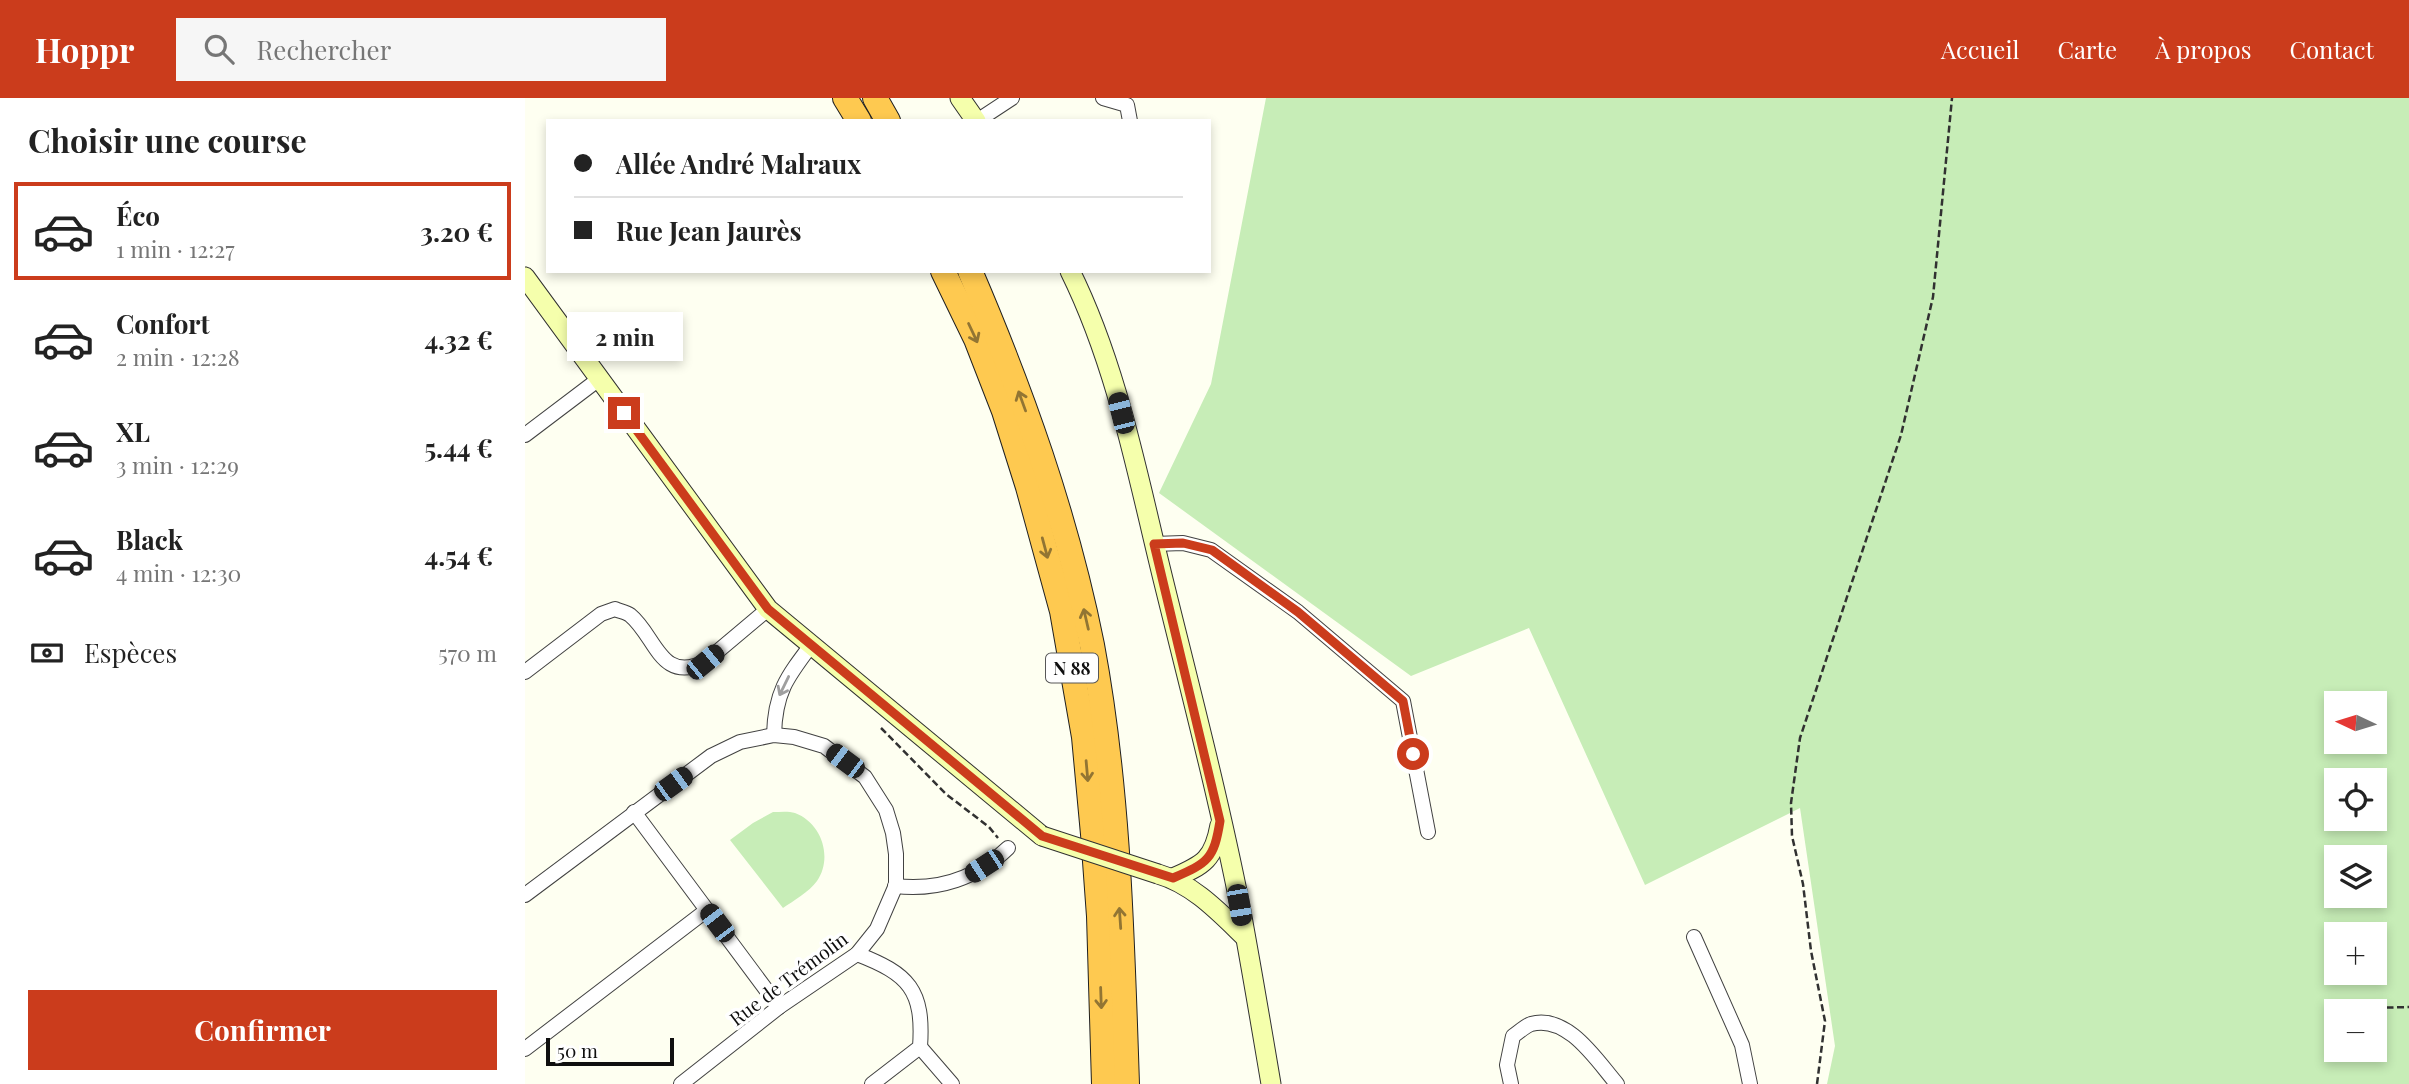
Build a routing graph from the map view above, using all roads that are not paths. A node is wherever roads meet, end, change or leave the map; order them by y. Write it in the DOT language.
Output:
graph roads {
  1 [pos="845,98"];
  2 [pos="875,98"];
  3 [pos="960,98"];
  4 [pos="1012,98"];
  5 [pos="1103,98"];
  6 [pos="1130,101"];
  7 [pos="858,119"];
  8 [pos="887,119"];
  9 [pos="975,119"];
  10 [pos="979,119"];
  11 [pos="1130,119"];
  12 [pos="944,273"];
  13 [pos="971,273"];
  14 [pos="1071,273"];
  15 [pos="525,277"];
  16 [pos="599,379"];
  17 [pos="525,435"];
  18 [pos="1154,544"];
  19 [pos="768,609"];
  20 [pos="812,644"];
  21 [pos="525,672"];
  22 [pos="774,735"];
  23 [pos="634,812"];
  24 [pos="1220,821"];
  25 [pos="1428,832"];
  26 [pos="1007,848"];
  27 [pos="1165,876"];
  28 [pos="895,886"];
  29 [pos="525,895"];
  30 [pos="707,911"];
  31 [pos="1245,937"];
  32 [pos="1694,937"];
  33 [pos="857,954"];
  34 [pos="779,1007"];
  35 [pos="920,1047"];
  36 [pos="525,1049"];
  37 [pos="681,1084"];
  38 [pos="872,1084"];
  39 [pos="952,1084"];
  40 [pos="1104,1084"];
  41 [pos="1127,1084"];
  42 [pos="1271,1084"];
  43 [pos="1511,1084"];
  44 [pos="1617,1084"];
  45 [pos="1750,1084"];
  1 -- 7 [label="highway"];
  2 -- 8 [label="highway"];
  3 -- 9 [label="street"];
  4 -- 10 [label="street"];
  5 -- 6 [label="street"];
  6 -- 11 [label="street"];
  12 -- 40 [label="highway, N 88, one-way"];
  41 -- 13 [label="highway, N 88, one-way"];
  14 -- 18 [label="street"];
  15 -- 16 [label="street"];
  16 -- 17 [label="street"];
  16 -- 19 [label="street"];
  18 -- 24 [label="street"];
  18 -- 25 [label="street"];
  19 -- 20 [label="street"];
  19 -- 21 [label="street"];
  20 -- 22 [label="street, one-way"];
  20 -- 27 [label="street, bridge"];
  22 -- 23 [label="street"];
  22 -- 28 [label="street, Rue de Trémolin"];
  23 -- 29 [label="street"];
  23 -- 30 [label="street"];
  24 -- 27 [label="street"];
  24 -- 31 [label="street"];
  26 -- 28 [label="street"];
  27 -- 31 [label="street"];
  28 -- 33 [label="street, Rue de Trémolin"];
  30 -- 34 [label="street"];
  30 -- 36 [label="street"];
  31 -- 42 [label="street"];
  32 -- 45 [label="street"];
  33 -- 34 [label="street, Rue de Trémolin"];
  33 -- 35 [label="street"];
  34 -- 37 [label="street, Rue de Trémolin"];
  35 -- 38 [label="street"];
  35 -- 39 [label="street"];
  43 -- 44 [label="street"];
}
